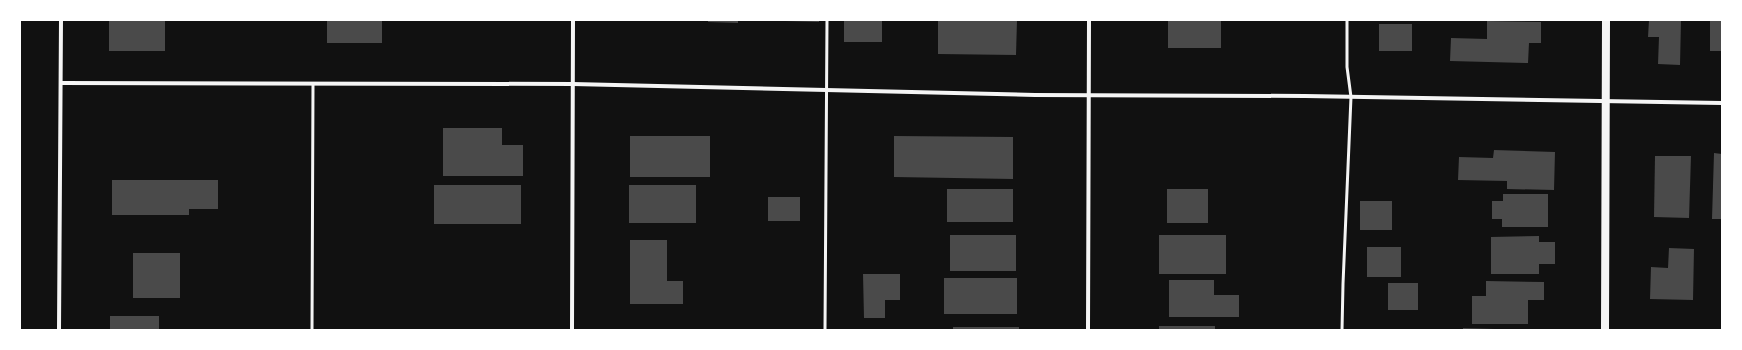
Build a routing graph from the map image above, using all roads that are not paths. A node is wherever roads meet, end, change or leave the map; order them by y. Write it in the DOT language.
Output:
graph roads {
  1 [pos="61,20"];
  2 [pos="573,20"];
  3 [pos="827,20"];
  4 [pos="1089,20"];
  5 [pos="1347,20"];
  6 [pos="1606,20"];
  7 [pos="61,83"];
  8 [pos="314,84"];
  9 [pos="573,84"];
  10 [pos="826,90"];
  11 [pos="1088,95"];
  12 [pos="1351,97"];
  13 [pos="1606,101"];
  14 [pos="1722,103"];
  15 [pos="59,330"];
  16 [pos="312,330"];
  17 [pos="572,330"];
  18 [pos="825,330"];
  19 [pos="1088,330"];
  20 [pos="1342,330"];
  21 [pos="1604,330"];
  1 -- 7 [label="street"];
  2 -- 9 [label="street"];
  3 -- 10 [label="lane"];
  4 -- 11 [label="street"];
  5 -- 12 [label="lane"];
  6 -- 13 [label="main road"];
  7 -- 8 [label="street"];
  7 -- 15 [label="street"];
  8 -- 9 [label="street"];
  8 -- 16 [label="lane"];
  9 -- 10 [label="street"];
  9 -- 17 [label="street"];
  10 -- 11 [label="street"];
  10 -- 18 [label="lane"];
  11 -- 12 [label="street"];
  11 -- 19 [label="street"];
  12 -- 13 [label="street"];
  12 -- 20 [label="lane"];
  13 -- 14 [label="street"];
  13 -- 21 [label="main road"];
}
